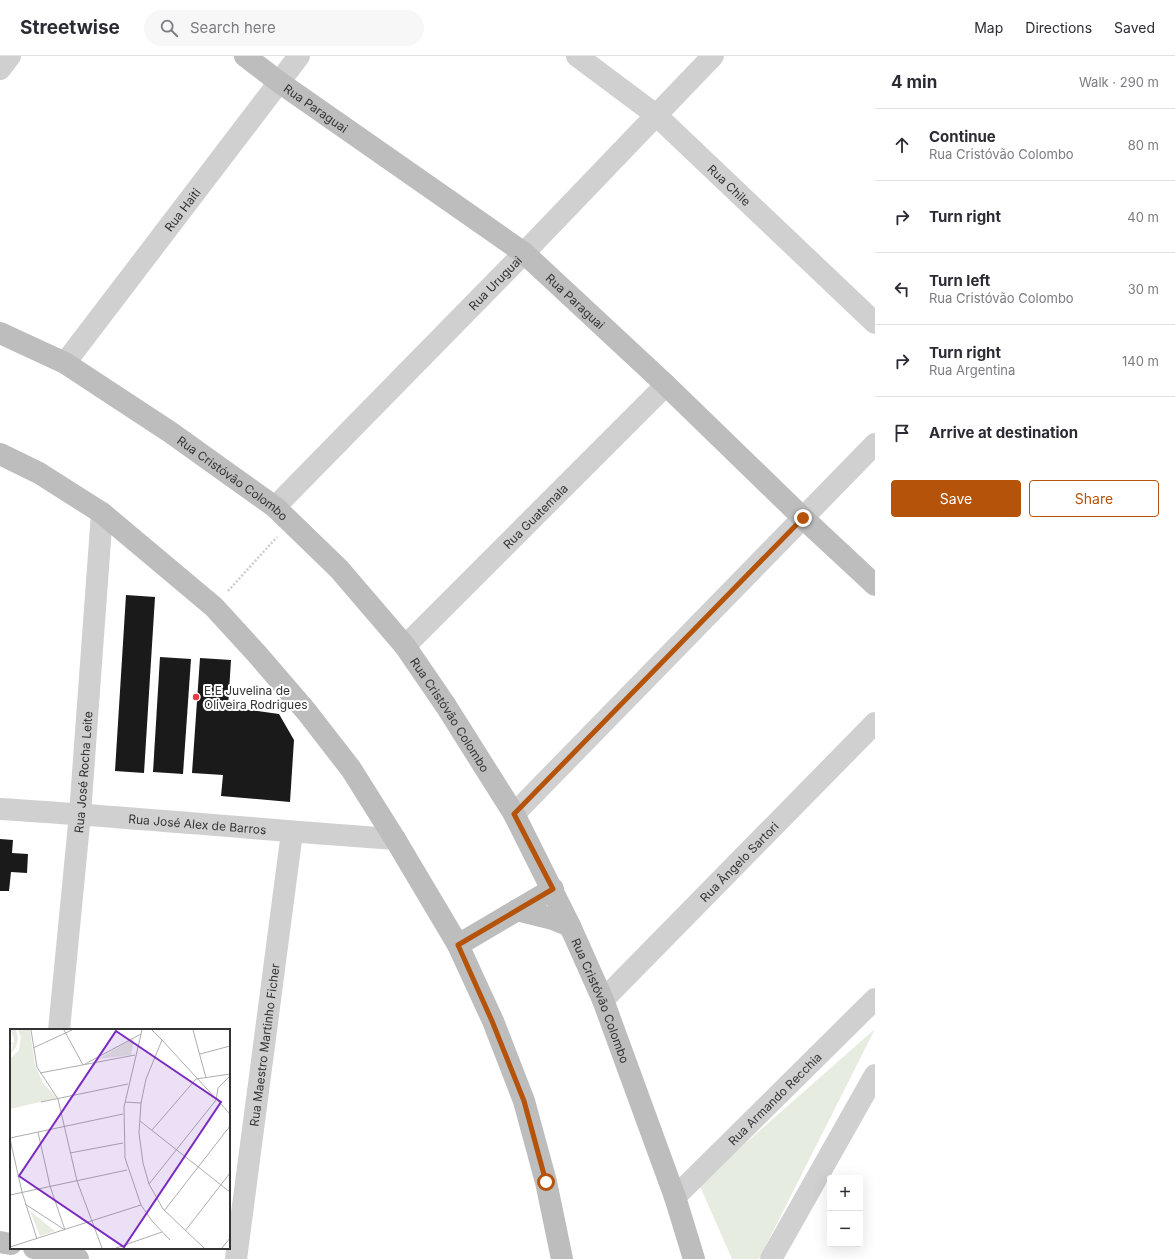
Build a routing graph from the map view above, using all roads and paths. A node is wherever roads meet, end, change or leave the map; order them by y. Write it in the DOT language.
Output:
graph roads {
  1 [pos="10,56"];
  2 [pos="245,56"];
  3 [pos="299,56"];
  4 [pos="577,56"];
  5 [pos="713,56"];
  6 [pos="0,69"];
  7 [pos="279,82"];
  8 [pos="656,115"];
  9 [pos="524,253"];
  10 [pos="875,323"];
  11 [pos="0,333"];
  12 [pos="64,363"];
  13 [pos="666,385"];
  14 [pos="875,444"];
  15 [pos="0,454"];
  16 [pos="275,507"];
  17 [pos="102,513"];
  18 [pos="803,518"];
  19 [pos="291,522"];
  20 [pos="875,585"];
  21 [pos="214,607"];
  22 [pos="405,646"];
  23 [pos="875,723"];
  24 [pos="0,809"];
  25 [pos="80,814"];
  26 [pos="514,814"];
  27 [pos="292,832"];
  28 [pos="395,839"];
  29 [pos="553,889"];
  30 [pos="517,910"];
  31 [pos="570,926"];
  32 [pos="458,945"];
  33 [pos="875,999"];
  34 [pos="603,1000"];
  35 [pos="59,1029"];
  36 [pos="875,1075"];
  37 [pos="675,1197"];
  38 [pos="0,1242"];
  39 [pos="10,1244"];
  40 [pos="39,1251"];
  41 [pos="78,1259"];
  42 [pos="236,1259"];
  43 [pos="562,1259"];
  44 [pos="694,1259"];
  45 [pos="771,1259"];
  1 -- 6 [label="street"];
  2 -- 7 [label="main road, Rua Paraguai"];
  3 -- 7 [label="street, Rua Haiti"];
  4 -- 8 [label="street, Rua Chile"];
  5 -- 8 [label="street, Rua Uruguai"];
  7 -- 9 [label="main road, Rua Paraguai"];
  7 -- 12 [label="street, Rua Haiti"];
  8 -- 9 [label="street, Rua Uruguai"];
  8 -- 10 [label="street, Rua Chile"];
  9 -- 13 [label="main road, Rua Paraguai"];
  9 -- 16 [label="street, Rua Uruguai"];
  11 -- 12 [label="main road, Rua Cristóvão Colombo"];
  12 -- 16 [label="main road, Rua Cristóvão Colombo"];
  13 -- 18 [label="main road, Rua Paraguai"];
  13 -- 22 [label="street, Rua Guatemala"];
  14 -- 18 [label="street"];
  15 -- 17 [label="main road"];
  16 -- 19 [label="main road, Rua Cristóvão Colombo"];
  17 -- 21 [label="main road"];
  17 -- 25 [label="street, Rua José Rocha Leite"];
  18 -- 20 [label="main road, Rua Paraguai"];
  18 -- 26 [label="street"];
  19 -- 21 [label="path"];
  19 -- 22 [label="main road, Rua Cristóvão Colombo"];
  21 -- 28 [label="main road"];
  22 -- 26 [label="main road, Rua Cristóvão Colombo"];
  23 -- 34 [label="street, Rua Ângelo Sartori"];
  24 -- 25 [label="street, Rua José Alex de Barros"];
  25 -- 27 [label="street, Rua José Alex de Barros"];
  25 -- 35 [label="street, Rua José Rocha Leite"];
  26 -- 29 [label="main road, Rua Cristóvão Colombo"];
  27 -- 28 [label="street, Rua José Alex de Barros"];
  27 -- 42 [label="street, Rua Maestro Martinho Ficher"];
  28 -- 32 [label="main road"];
  29 -- 30 [label="main road"];
  29 -- 31 [label="main road, Rua Cristóvão Colombo"];
  30 -- 31 [label="main road"];
  30 -- 32 [label="main road"];
  31 -- 34 [label="main road, Rua Cristóvão Colombo"];
  32 -- 43 [label="main road"];
  33 -- 37 [label="street, Rua Armando Recchia"];
  34 -- 37 [label="main road, Rua Cristóvão Colombo"];
  36 -- 45 [label="street"];
  37 -- 44 [label="main road, Rua Cristóvão Colombo"];
  38 -- 39 [label="main road"];
  40 -- 41 [label="main road"];
}
